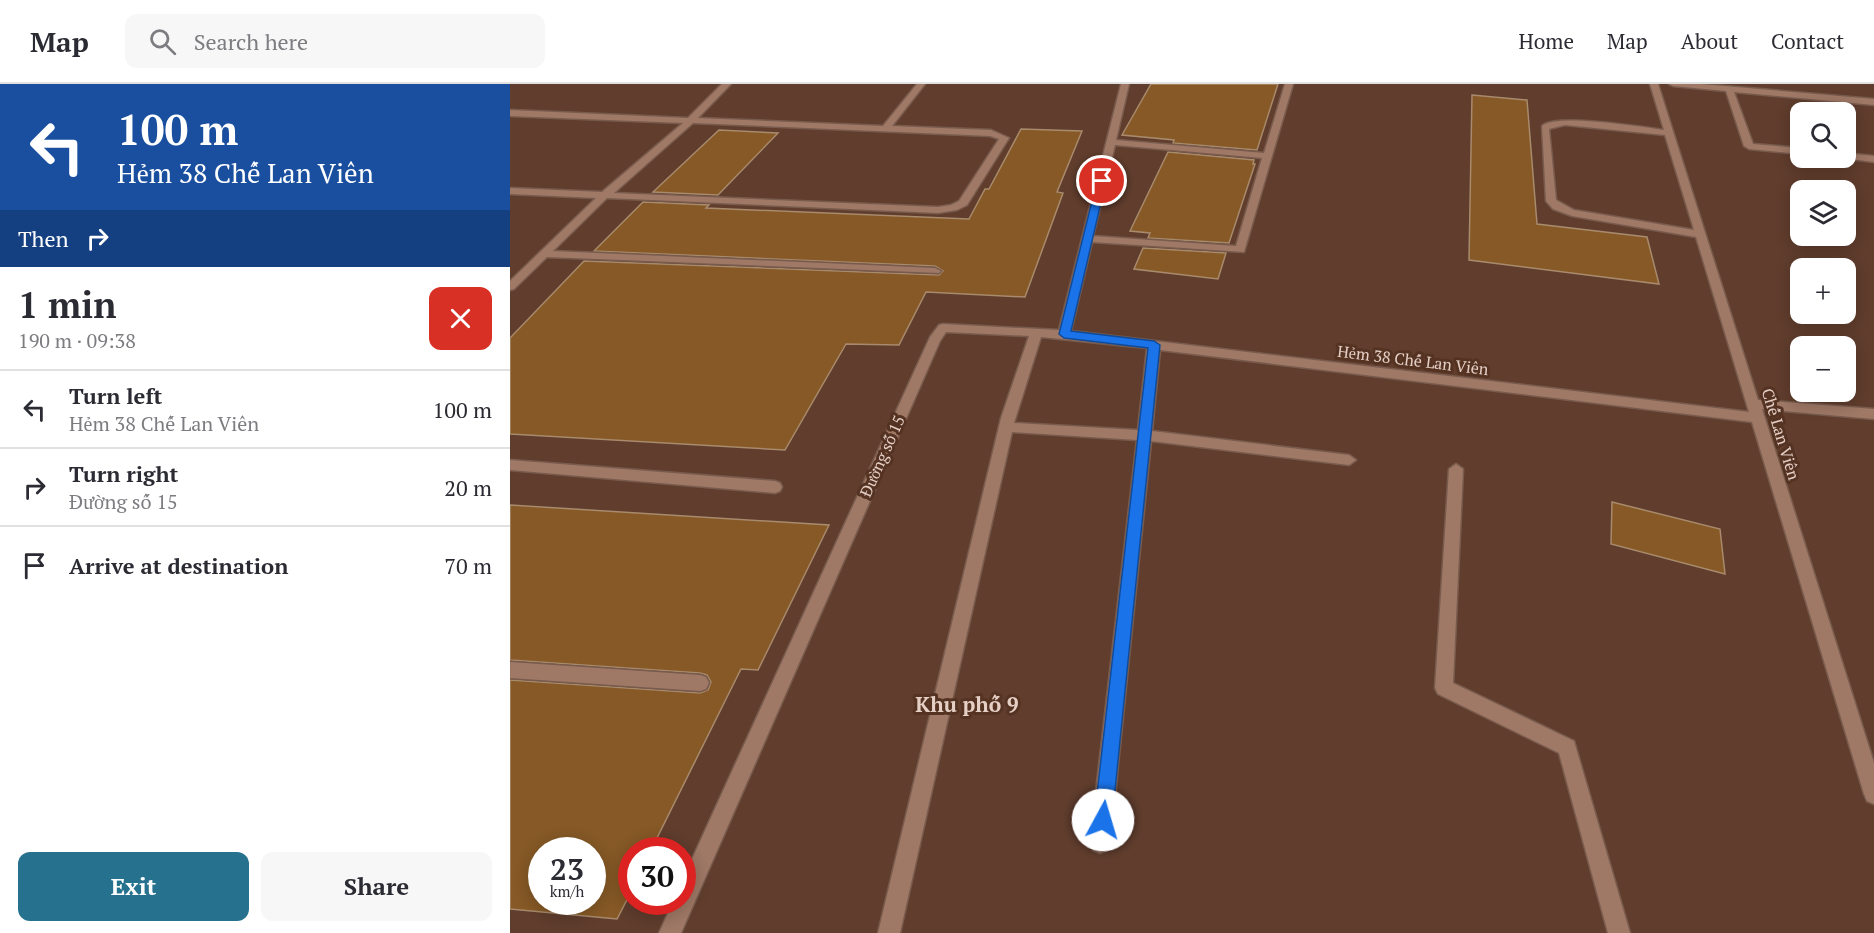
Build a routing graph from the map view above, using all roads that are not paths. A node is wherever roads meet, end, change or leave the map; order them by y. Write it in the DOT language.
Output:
graph roads {
  1 [pos="727,84"];
  2 [pos="921,84"];
  3 [pos="1125,84"];
  4 [pos="1289,84"];
  5 [pos="1654,84"];
  6 [pos="1673,84"];
  7 [pos="1729,89"];
  8 [pos="1874,102"];
  9 [pos="510,113"];
  10 [pos="690,121"];
  11 [pos="885,129"];
  12 [pos="1669,133"];
  13 [pos="1111,142"];
  14 [pos="1790,150"];
  15 [pos="1269,156"];
  16 [pos="1856,157"];
  17 [pos="1874,159"];
  18 [pos="510,191"];
  19 [pos="605,195"];
  20 [pos="1700,234"];
  21 [pos="1088,239"];
  22 [pos="544,254"];
  23 [pos="935,271"];
  24 [pos="510,287"];
  25 [pos="1036,333"];
  26 [pos="1064,334"];
  27 [pos="1154,345"];
  28 [pos="1753,404"];
  29 [pos="1874,414"];
  30 [pos="1757,418"];
  31 [pos="1006,427"];
  32 [pos="1144,435"];
  33 [pos="1348,460"];
  34 [pos="510,465"];
  35 [pos="1456,469"];
  36 [pos="775,487"];
  37 [pos="510,670"];
  38 [pos="700,683"];
  39 [pos="1874,794"];
  40 [pos="1100,843"];
  41 [pos="670,933"];
  42 [pos="889,933"];
  43 [pos="1619,933"];
  1 -- 10 [label="street"];
  2 -- 11 [label="street"];
  3 -- 13 [label="street"];
  4 -- 15 [label="street"];
  5 -- 12 [label="street, Chế Lan Viên"];
  6 -- 7 [label="street"];
  7 -- 8 [label="street"];
  7 -- 14 [label="street"];
  9 -- 10 [label="street"];
  10 -- 11 [label="street"];
  10 -- 19 [label="street"];
  11 -- 19 [label="street"];
  12 -- 20 [label="street, Chế Lan Viên"];
  12 -- 20 [label="street"];
  13 -- 15 [label="street"];
  13 -- 21 [label="street"];
  15 -- 21 [label="street"];
  16 -- 17 [label="street"];
  18 -- 19 [label="street"];
  19 -- 22 [label="street"];
  20 -- 28 [label="street, Chế Lan Viên"];
  21 -- 26 [label="street"];
  22 -- 23 [label="street"];
  22 -- 24 [label="street"];
  25 -- 26 [label="street, Đường số 15"];
  25 -- 31 [label="street"];
  25 -- 41 [label="street, Đường số 15"];
  26 -- 27 [label="street, Hẻm 38 Chế Lan Viên"];
  27 -- 30 [label="street, Hẻm 38 Chế Lan Viên"];
  27 -- 32 [label="street"];
  28 -- 29 [label="street"];
  28 -- 30 [label="street, Chế Lan Viên"];
  30 -- 39 [label="street, Chế Lan Viên"];
  31 -- 32 [label="street"];
  31 -- 42 [label="street"];
  32 -- 33 [label="street"];
  32 -- 40 [label="street"];
  34 -- 36 [label="street"];
  35 -- 43 [label="street"];
  37 -- 38 [label="street"];
}
